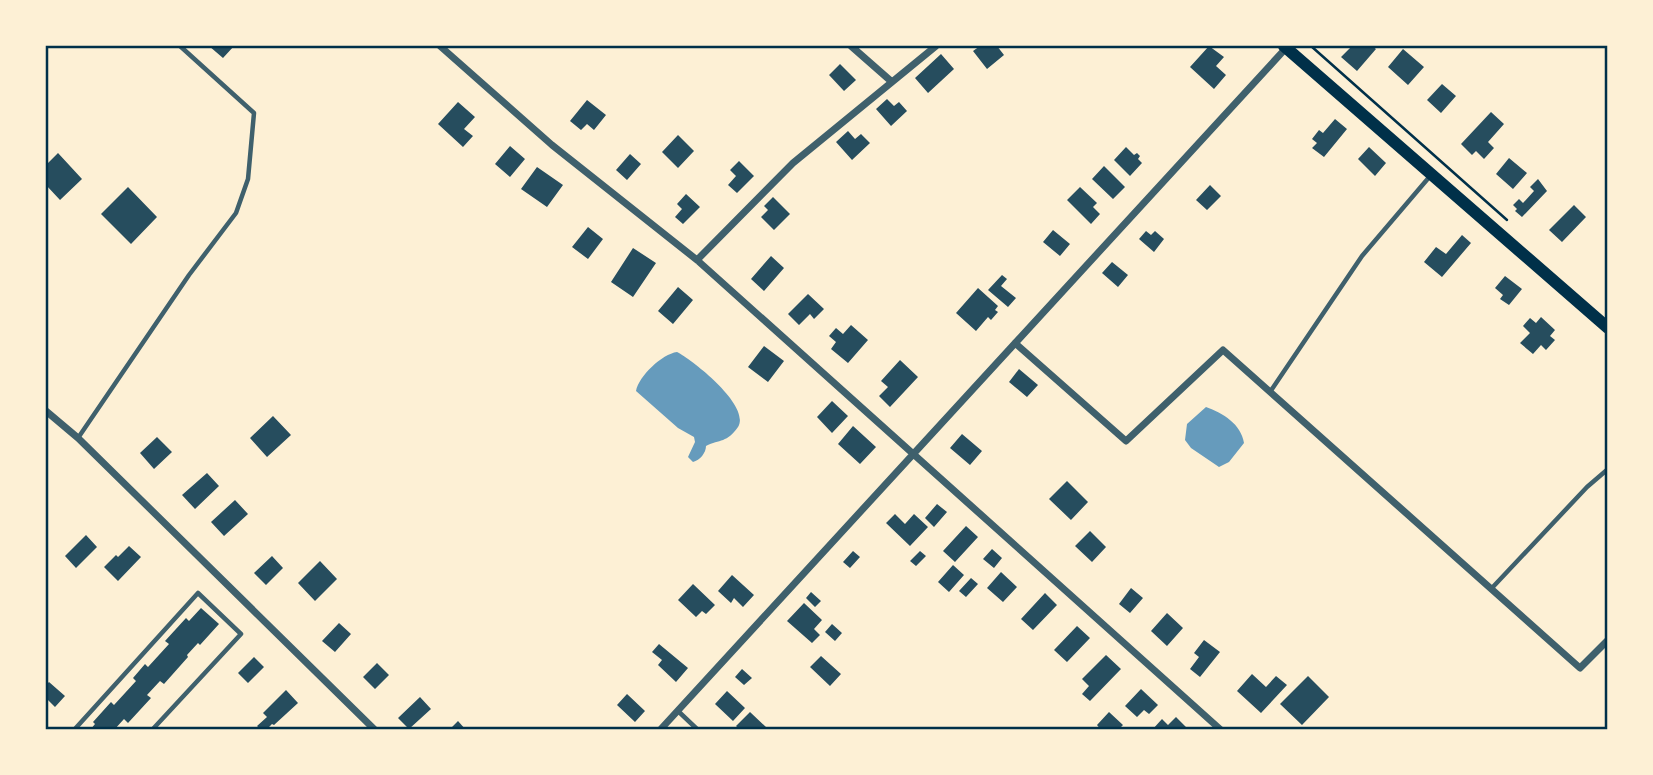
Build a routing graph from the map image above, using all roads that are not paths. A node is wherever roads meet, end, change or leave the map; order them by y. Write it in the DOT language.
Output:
graph roads {
  1 [pos="180,46"];
  2 [pos="440,46"];
  3 [pos="850,46"];
  4 [pos="936,46"];
  5 [pos="1286,46"];
  6 [pos="892,82"];
  7 [pos="1432,174"];
  8 [pos="697,260"];
  9 [pos="1608,328"];
  10 [pos="1015,343"];
  11 [pos="1270,392"];
  12 [pos="46,411"];
  13 [pos="78,438"];
  14 [pos="913,454"];
  15 [pos="1608,469"];
  16 [pos="1491,589"];
  17 [pos="1608,640"];
  18 [pos="678,711"];
  19 [pos="74,730"];
  20 [pos="152,730"];
  21 [pos="374,730"];
  22 [pos="660,730"];
  23 [pos="698,730"];
  24 [pos="1221,730"];
  1 -- 13 [label="lane"];
  2 -- 8 [label="street"];
  3 -- 6 [label="street"];
  4 -- 6 [label="street"];
  5 -- 7 [label="main road"];
  5 -- 10 [label="street"];
  6 -- 8 [label="street"];
  7 -- 9 [label="main road"];
  7 -- 11 [label="lane"];
  8 -- 14 [label="street"];
  10 -- 11 [label="street"];
  10 -- 14 [label="street"];
  11 -- 16 [label="street"];
  12 -- 13 [label="street"];
  13 -- 21 [label="street"];
  14 -- 18 [label="street"];
  14 -- 24 [label="street"];
  15 -- 16 [label="lane"];
  16 -- 17 [label="street"];
  18 -- 22 [label="street"];
  18 -- 23 [label="lane"];
  19 -- 20 [label="lane"];
}
